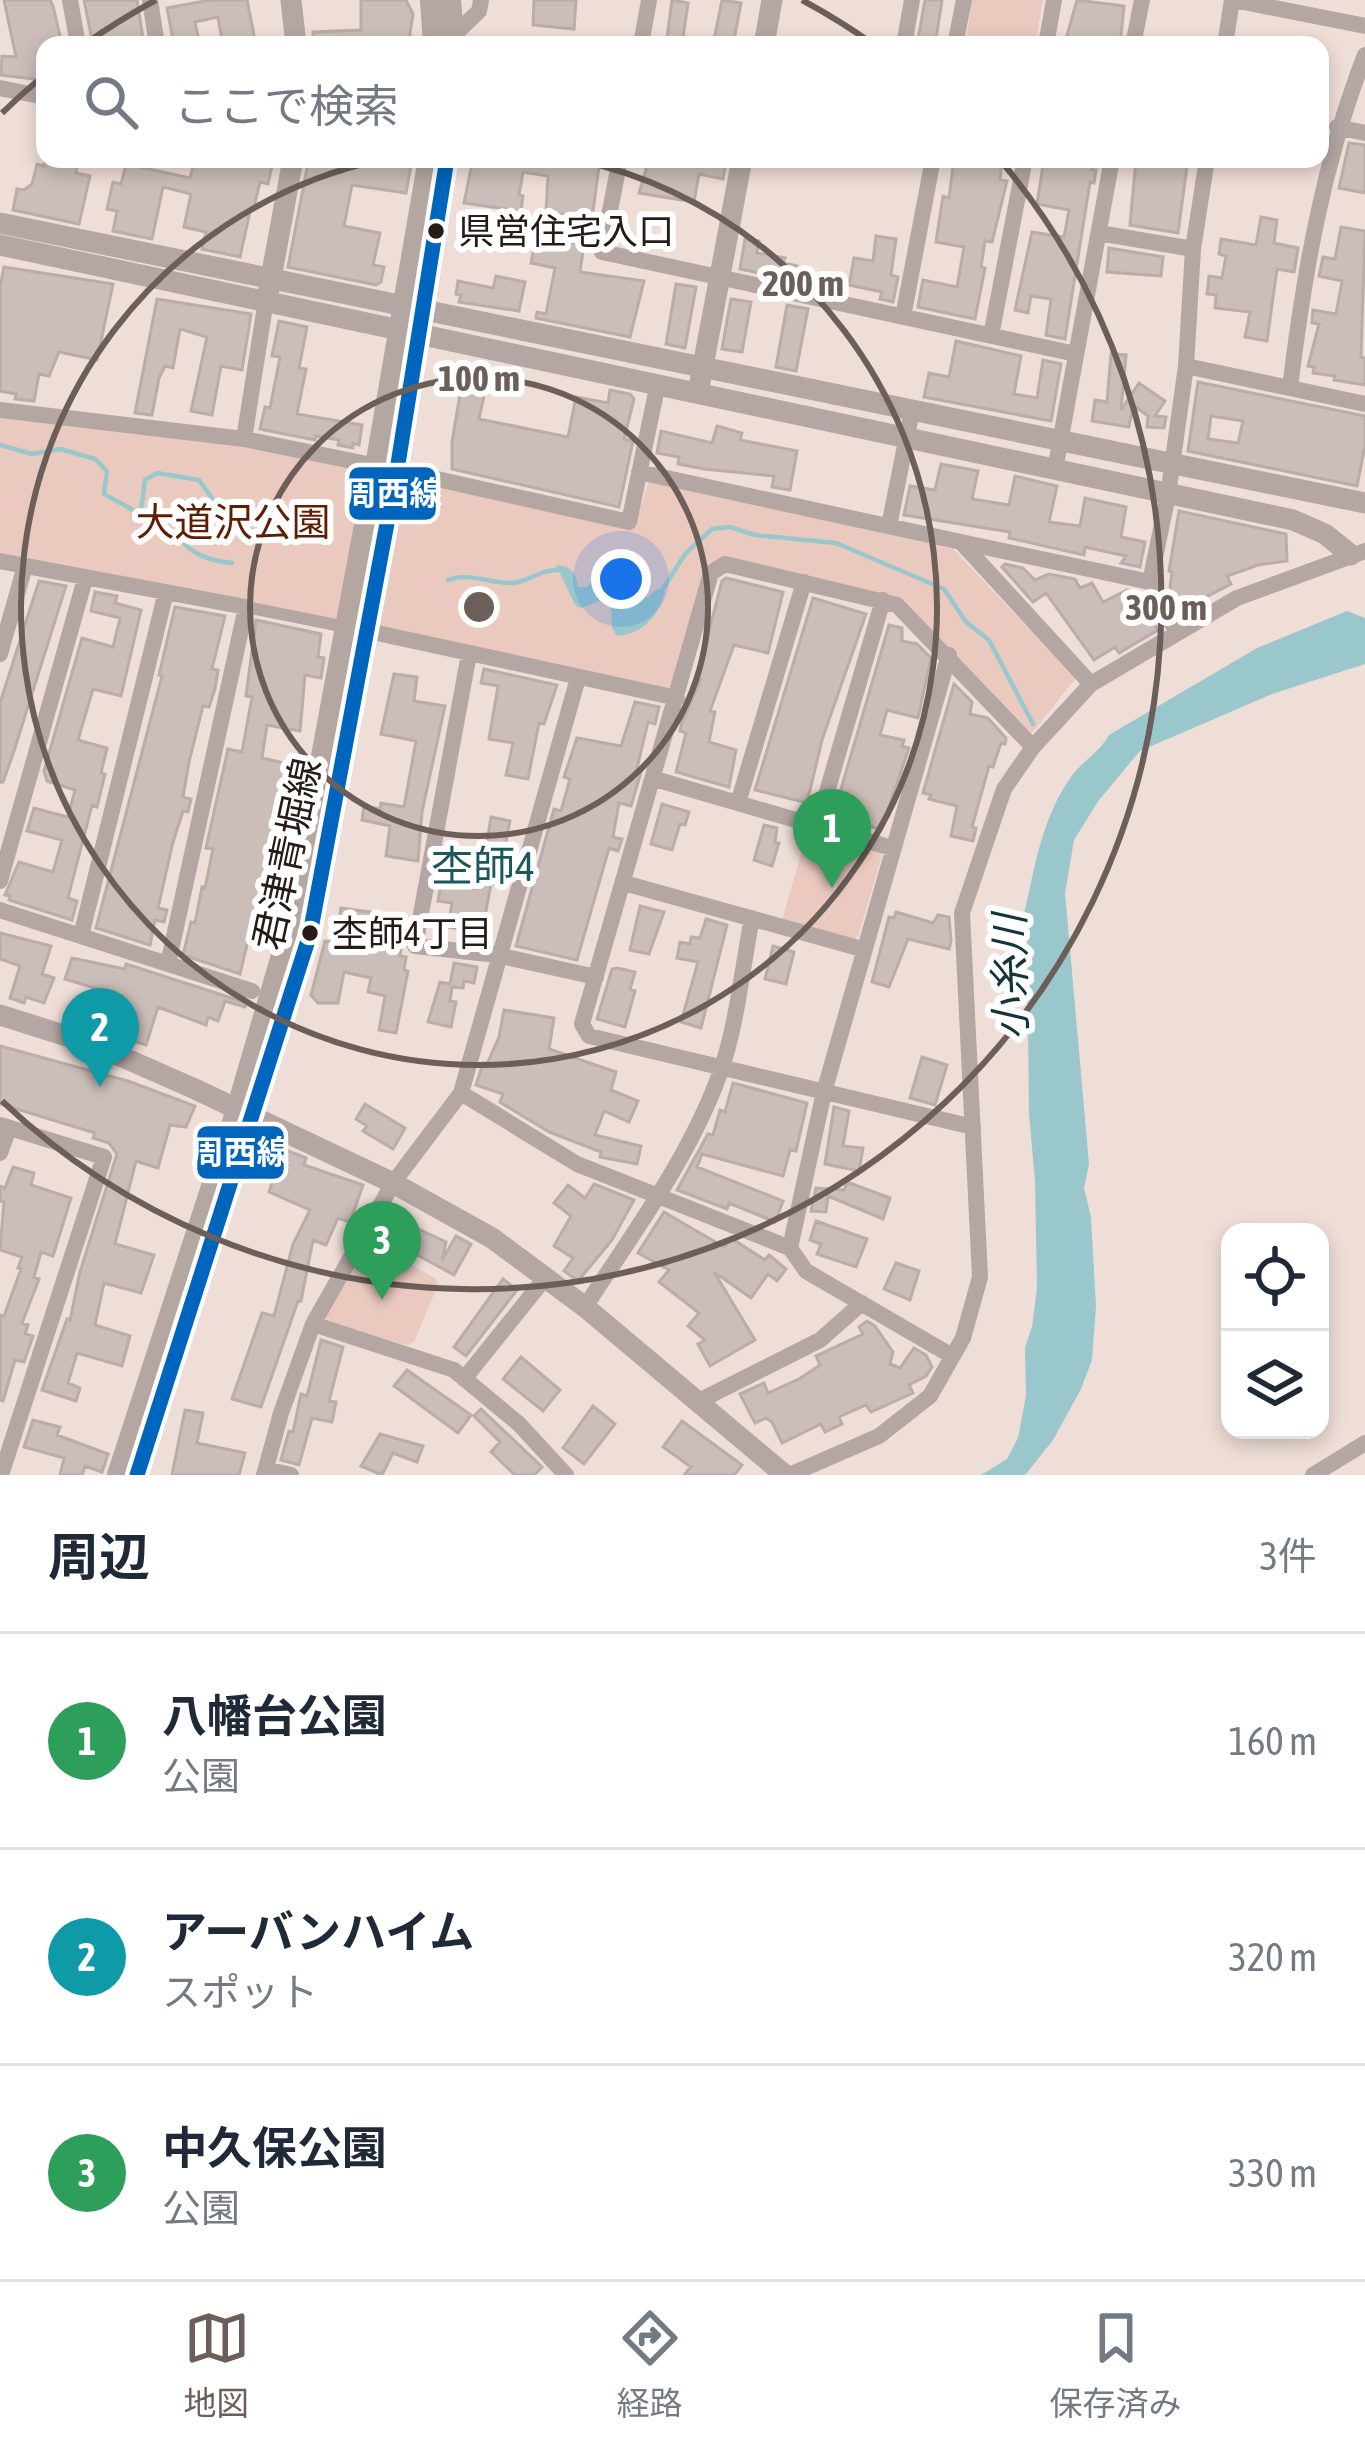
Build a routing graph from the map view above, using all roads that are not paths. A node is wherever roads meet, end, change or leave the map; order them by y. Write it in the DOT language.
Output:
graph roads {
  1 [pos="70,0"];
  2 [pos="150,0"];
  3 [pos="291,0"];
  4 [pos="432,0"];
  5 [pos="449,0"];
  6 [pos="482,0"];
  7 [pos="650,0"];
  8 [pos="772,0"];
  9 [pos="912,0"];
  10 [pos="964,0"];
  11 [pos="1054,0"];
  12 [pos="1142,0"];
  13 [pos="1233,0"];
  14 [pos="1365,26"];
  15 [pos="77,36"];
  16 [pos="156,36"];
  17 [pos="295,36"];
  18 [pos="445,36"];
  19 [pos="447,36"];
  20 [pos="452,36"];
  21 [pos="643,36"];
  22 [pos="766,36"];
  23 [pos="906,36"];
  24 [pos="957,36"];
  25 [pos="1048,36"];
  26 [pos="1135,36"];
  27 [pos="1227,36"];
  28 [pos="1365,55"];
  29 [pos="0,88"];
  30 [pos="36,95"];
  31 [pos="1336,128"];
  32 [pos="1365,133"];
  33 [pos="1329,162"];
  34 [pos="291,168"];
  35 [pos="429,168"];
  36 [pos="445,168"];
  37 [pos="618,168"];
  38 [pos="740,168"];
  39 [pos="931,168"];
  40 [pos="1022,168"];
  41 [pos="1110,168"];
  42 [pos="1206,168"];
  43 [pos="1328,168"];
  44 [pos="0,223"];
  45 [pos="1099,233"];
  46 [pos="0,244"];
  47 [pos="1193,248"];
  48 [pos="720,279"];
  49 [pos="268,290"];
  50 [pos="902,317"];
  51 [pos="412,320"];
  52 [pos="991,336"];
  53 [pos="1076,354"];
  54 [pos="1186,366"];
  55 [pos="700,380"];
  56 [pos="658,383"];
  57 [pos="1290,388"];
  58 [pos="1365,404"];
  59 [pos="0,410"];
  60 [pos="912,411"];
  61 [pos="907,436"];
  62 [pos="244,439"];
  63 [pos="1060,441"];
  64 [pos="1172,464"];
  65 [pos="387,468"];
  66 [pos="1055,470"];
  67 [pos="639,472"];
  68 [pos="1168,495"];
  69 [pos="1365,503"];
  70 [pos="889,526"];
  71 [pos="961,542"];
  72 [pos="1358,553"];
  73 [pos="0,561"];
  74 [pos="25,566"];
  75 [pos="85,578"];
  76 [pos="804,582"];
  77 [pos="1150,582"];
  78 [pos="166,592"];
  79 [pos="883,600"];
  80 [pos="246,607"];
  81 [pos="357,629"];
  82 [pos="1176,631"];
  83 [pos="0,654"];
  84 [pos="469,654"];
  85 [pos="949,656"];
  86 [pos="578,678"];
  87 [pos="1091,684"];
  88 [pos="677,698"];
  89 [pos="1033,747"];
  90 [pos="655,778"];
  91 [pos="738,803"];
  92 [pos="817,826"];
  93 [pos="892,848"];
  94 [pos="0,881"];
  95 [pos="624,883"];
  96 [pos="0,910"];
  97 [pos="752,918"];
  98 [pos="82,937"];
  99 [pos="862,949"];
  100 [pos="497,955"];
  101 [pos="168,964"];
  102 [pos="596,977"];
  103 [pos="252,991"];
  104 [pos="0,1015"];
  105 [pos="722,1067"];
  106 [pos="824,1091"];
  107 [pos="461,1093"];
  108 [pos="245,1114"];
  109 [pos="4,1126"];
  110 [pos="973,1126"];
  111 [pos="0,1153"];
  112 [pos="393,1184"];
  113 [pos="656,1196"];
  114 [pos="790,1248"];
  115 [pos="546,1277"];
  116 [pos="862,1304"];
  117 [pos="586,1307"];
  118 [pos="314,1324"];
  119 [pos="952,1357"];
  120 [pos="464,1378"];
  121 [pos="697,1402"];
  122 [pos="8,1421"];
  123 [pos="1365,1443"];
  124 [pos="265,1472"];
  125 [pos="1,1475"];
  126 [pos="119,1475"];
  127 [pos="137,1475"];
  128 [pos="291,1475"];
  129 [pos="566,1475"];
  130 [pos="787,1475"];
  131 [pos="1313,1475"];
  1 -- 15 [label="street"];
  2 -- 16 [label="street"];
  3 -- 17 [label="street"];
  4 -- 18 [label="main road"];
  5 -- 19 [label="main road"];
  6 -- 20 [label="street"];
  7 -- 21 [label="street"];
  8 -- 22 [label="street"];
  9 -- 23 [label="street"];
  10 -- 24 [label="street"];
  11 -- 25 [label="street"];
  12 -- 26 [label="street"];
  13 -- 14 [label="street"];
  13 -- 27 [label="street"];
  28 -- 31 [label="street"];
  29 -- 30 [label="street"];
  31 -- 32 [label="street"];
  31 -- 33 [label="street"];
  34 -- 49 [label="street"];
  35 -- 51 [label="main road, 君津青堀線"];
  36 -- 51 [label="main road, 君津青堀線"];
  37 -- 48 [label="street"];
  38 -- 48 [label="street"];
  39 -- 50 [label="street"];
  40 -- 52 [label="street"];
  41 -- 45 [label="street"];
  42 -- 47 [label="street"];
  43 -- 57 [label="street"];
  44 -- 49 [label="street"];
  45 -- 47 [label="street"];
  45 -- 53 [label="street"];
  46 -- 49 [label="street"];
  47 -- 54 [label="street"];
  48 -- 50 [label="street"];
  48 -- 55 [label="street"];
  49 -- 51 [label="street"];
  49 -- 62 [label="street"];
  50 -- 52 [label="street"];
  51 -- 55 [label="street"];
  51 -- 56 [label="street"];
  51 -- 65 [label="main road, 君津青堀線"];
  52 -- 53 [label="street"];
  53 -- 63 [label="street"];
  54 -- 57 [label="street"];
  54 -- 64 [label="street"];
  55 -- 56 [label="street"];
  55 -- 60 [label="street"];
  55 -- 61 [label="street"];
  56 -- 67 [label="street"];
  57 -- 58 [label="street"];
  59 -- 62 [label="street"];
  60 -- 61 [label="street"];
  60 -- 63 [label="street"];
  61 -- 66 [label="street"];
  61 -- 70 [label="street"];
  62 -- 65 [label="street"];
  63 -- 64 [label="street"];
  63 -- 66 [label="street"];
  64 -- 68 [label="street"];
  64 -- 69 [label="street"];
  65 -- 67 [label="street"];
  65 -- 81 [label="main road, 君津青堀線"];
  66 -- 68 [label="street"];
  67 -- 70 [label="street"];
  68 -- 72 [label="street"];
  68 -- 77 [label="street"];
  70 -- 71 [label="street"];
  71 -- 77 [label="street"];
  71 -- 87 [label="street"];
  72 -- 82 [label="street"];
  73 -- 74 [label="street"];
  74 -- 75 [label="street"];
  74 -- 83 [label="street"];
  75 -- 78 [label="street"];
  75 -- 94 [label="street"];
  76 -- 79 [label="street"];
  76 -- 88 [label="street"];
  76 -- 91 [label="street"];
  77 -- 82 [label="street"];
  78 -- 80 [label="street"];
  78 -- 98 [label="street"];
  79 -- 85 [label="street"];
  79 -- 92 [label="street"];
  80 -- 81 [label="street"];
  80 -- 101 [label="street"];
  81 -- 84 [label="street"];
  81 -- 108 [label="main road, 君津青堀線"];
  82 -- 87 [label="street"];
  84 -- 86 [label="street"];
  84 -- 100 [label="street"];
  85 -- 89 [label="street"];
  85 -- 93 [label="street"];
  86 -- 88 [label="street"];
  86 -- 100 [label="street"];
  87 -- 89 [label="street"];
  88 -- 90 [label="street"];
  89 -- 110 [label="street"];
  90 -- 91 [label="street"];
  90 -- 95 [label="street"];
  91 -- 92 [label="street"];
  92 -- 93 [label="street"];
  93 -- 99 [label="street"];
  95 -- 97 [label="street"];
  95 -- 102 [label="street"];
  96 -- 98 [label="street"];
  97 -- 99 [label="street"];
  97 -- 105 [label="street"];
  98 -- 101 [label="street"];
  99 -- 106 [label="street"];
  100 -- 102 [label="street"];
  100 -- 107 [label="street"];
  101 -- 103 [label="street"];
  102 -- 105 [label="street"];
  104 -- 108 [label="street"];
  105 -- 106 [label="street"];
  105 -- 113 [label="street"];
  106 -- 110 [label="street"];
  106 -- 114 [label="street"];
  107 -- 112 [label="street"];
  107 -- 113 [label="street"];
  108 -- 112 [label="street"];
  108 -- 126 [label="main road, 君津青堀線"];
  108 -- 127 [label="main road, 君津青堀線"];
  109 -- 111 [label="street"];
  109 -- 122 [label="street"];
  110 -- 119 [label="street"];
  112 -- 115 [label="street"];
  112 -- 118 [label="street"];
  113 -- 114 [label="street"];
  113 -- 117 [label="street"];
  114 -- 116 [label="street"];
  115 -- 117 [label="street"];
  115 -- 120 [label="street"];
  116 -- 119 [label="street"];
  116 -- 121 [label="street"];
  117 -- 121 [label="street"];
  118 -- 120 [label="street"];
  118 -- 124 [label="street"];
  119 -- 130 [label="street"];
  120 -- 129 [label="street"];
  121 -- 130 [label="street"];
  122 -- 125 [label="street"];
  123 -- 131 [label="street"];
  124 -- 128 [label="street"];
}
